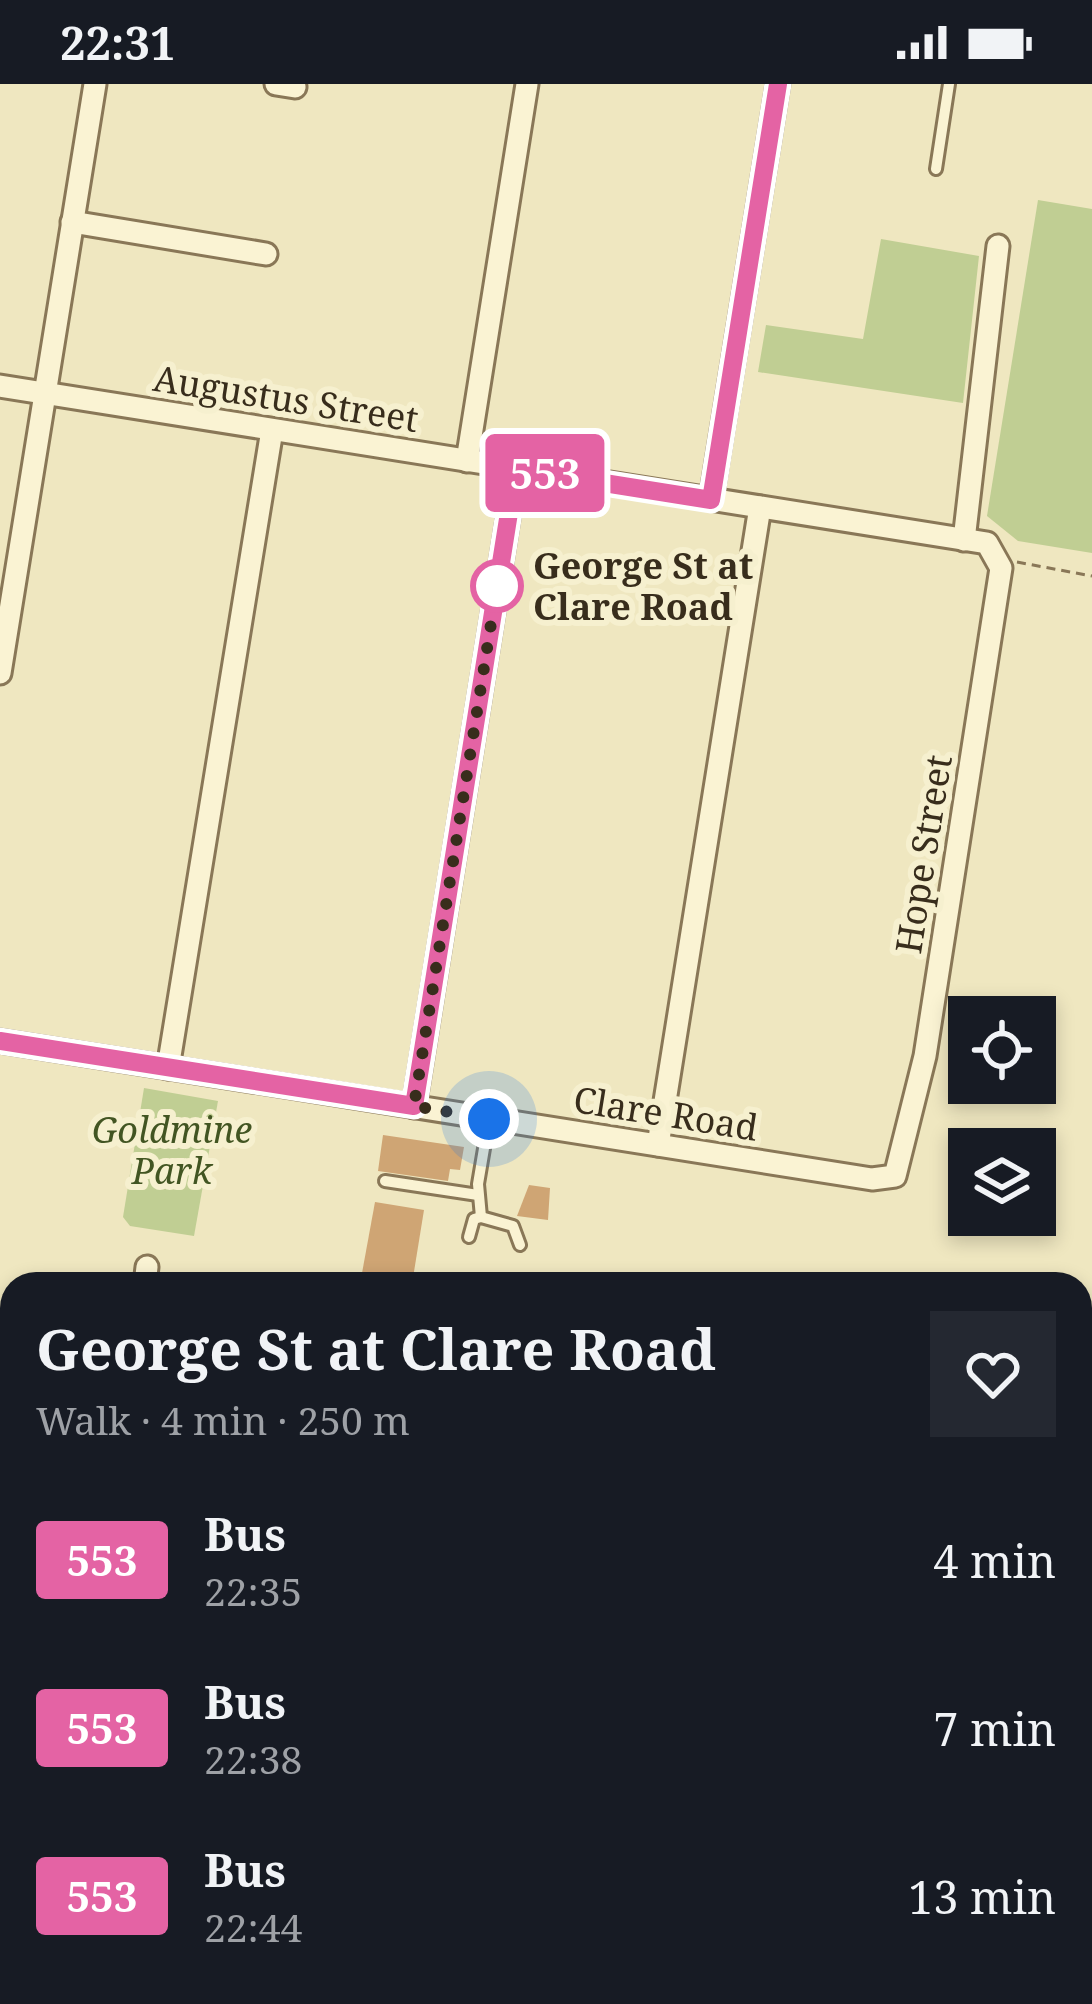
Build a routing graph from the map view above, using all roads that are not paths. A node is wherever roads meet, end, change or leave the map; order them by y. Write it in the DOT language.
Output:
graph roads {
  1 [pos="95,84"];
  2 [pos="527,84"];
  3 [pos="778,84"];
  4 [pos="949,84"];
  5 [pos="936,169"];
  6 [pos="72,222"];
  7 [pos="998,246"];
  8 [pos="266,254"];
  9 [pos="0,386"];
  10 [pos="43,393"];
  11 [pos="272,430"];
  12 [pos="467,460"];
  13 [pos="516,469"];
  14 [pos="711,500"];
  15 [pos="760,507"];
  16 [pos="983,546"];
  17 [pos="0,673"];
  18 [pos="0,1041"];
  19 [pos="168,1068"];
  20 [pos="414,1106"];
  21 [pos="489,1119"];
  22 [pos="658,1145"];
  23 [pos="896,1176"];
  24 [pos="385,1181"];
  25 [pos="478,1195"];
  26 [pos="481,1216"];
  27 [pos="469,1237"];
  28 [pos="520,1245"];
  1 -- 6 [label="street"];
  2 -- 12 [label="street"];
  3 -- 14 [label="street"];
  4 -- 5 [label="lane"];
  6 -- 8 [label="street"];
  6 -- 10 [label="street"];
  7 -- 16 [label="street, Hope Street"];
  9 -- 10 [label="street, Augustus Street"];
  10 -- 11 [label="street, Augustus Street"];
  10 -- 17 [label="street"];
  11 -- 12 [label="street, Augustus Street"];
  11 -- 19 [label="street"];
  12 -- 13 [label="street, Augustus Street"];
  13 -- 14 [label="street, Augustus Street"];
  13 -- 20 [label="street"];
  14 -- 15 [label="street, Augustus Street"];
  15 -- 16 [label="street, Augustus Street"];
  15 -- 22 [label="street"];
  16 -- 23 [label="street, Hope Street"];
  18 -- 19 [label="street, Clare Road"];
  19 -- 20 [label="street, Clare Road"];
  20 -- 21 [label="street, Clare Road"];
  21 -- 22 [label="street, Clare Road"];
  21 -- 25 [label="lane"];
  22 -- 23 [label="street, Clare Road"];
  24 -- 25 [label="lane"];
  25 -- 26 [label="lane"];
  26 -- 27 [label="lane"];
  26 -- 28 [label="lane"];
}
